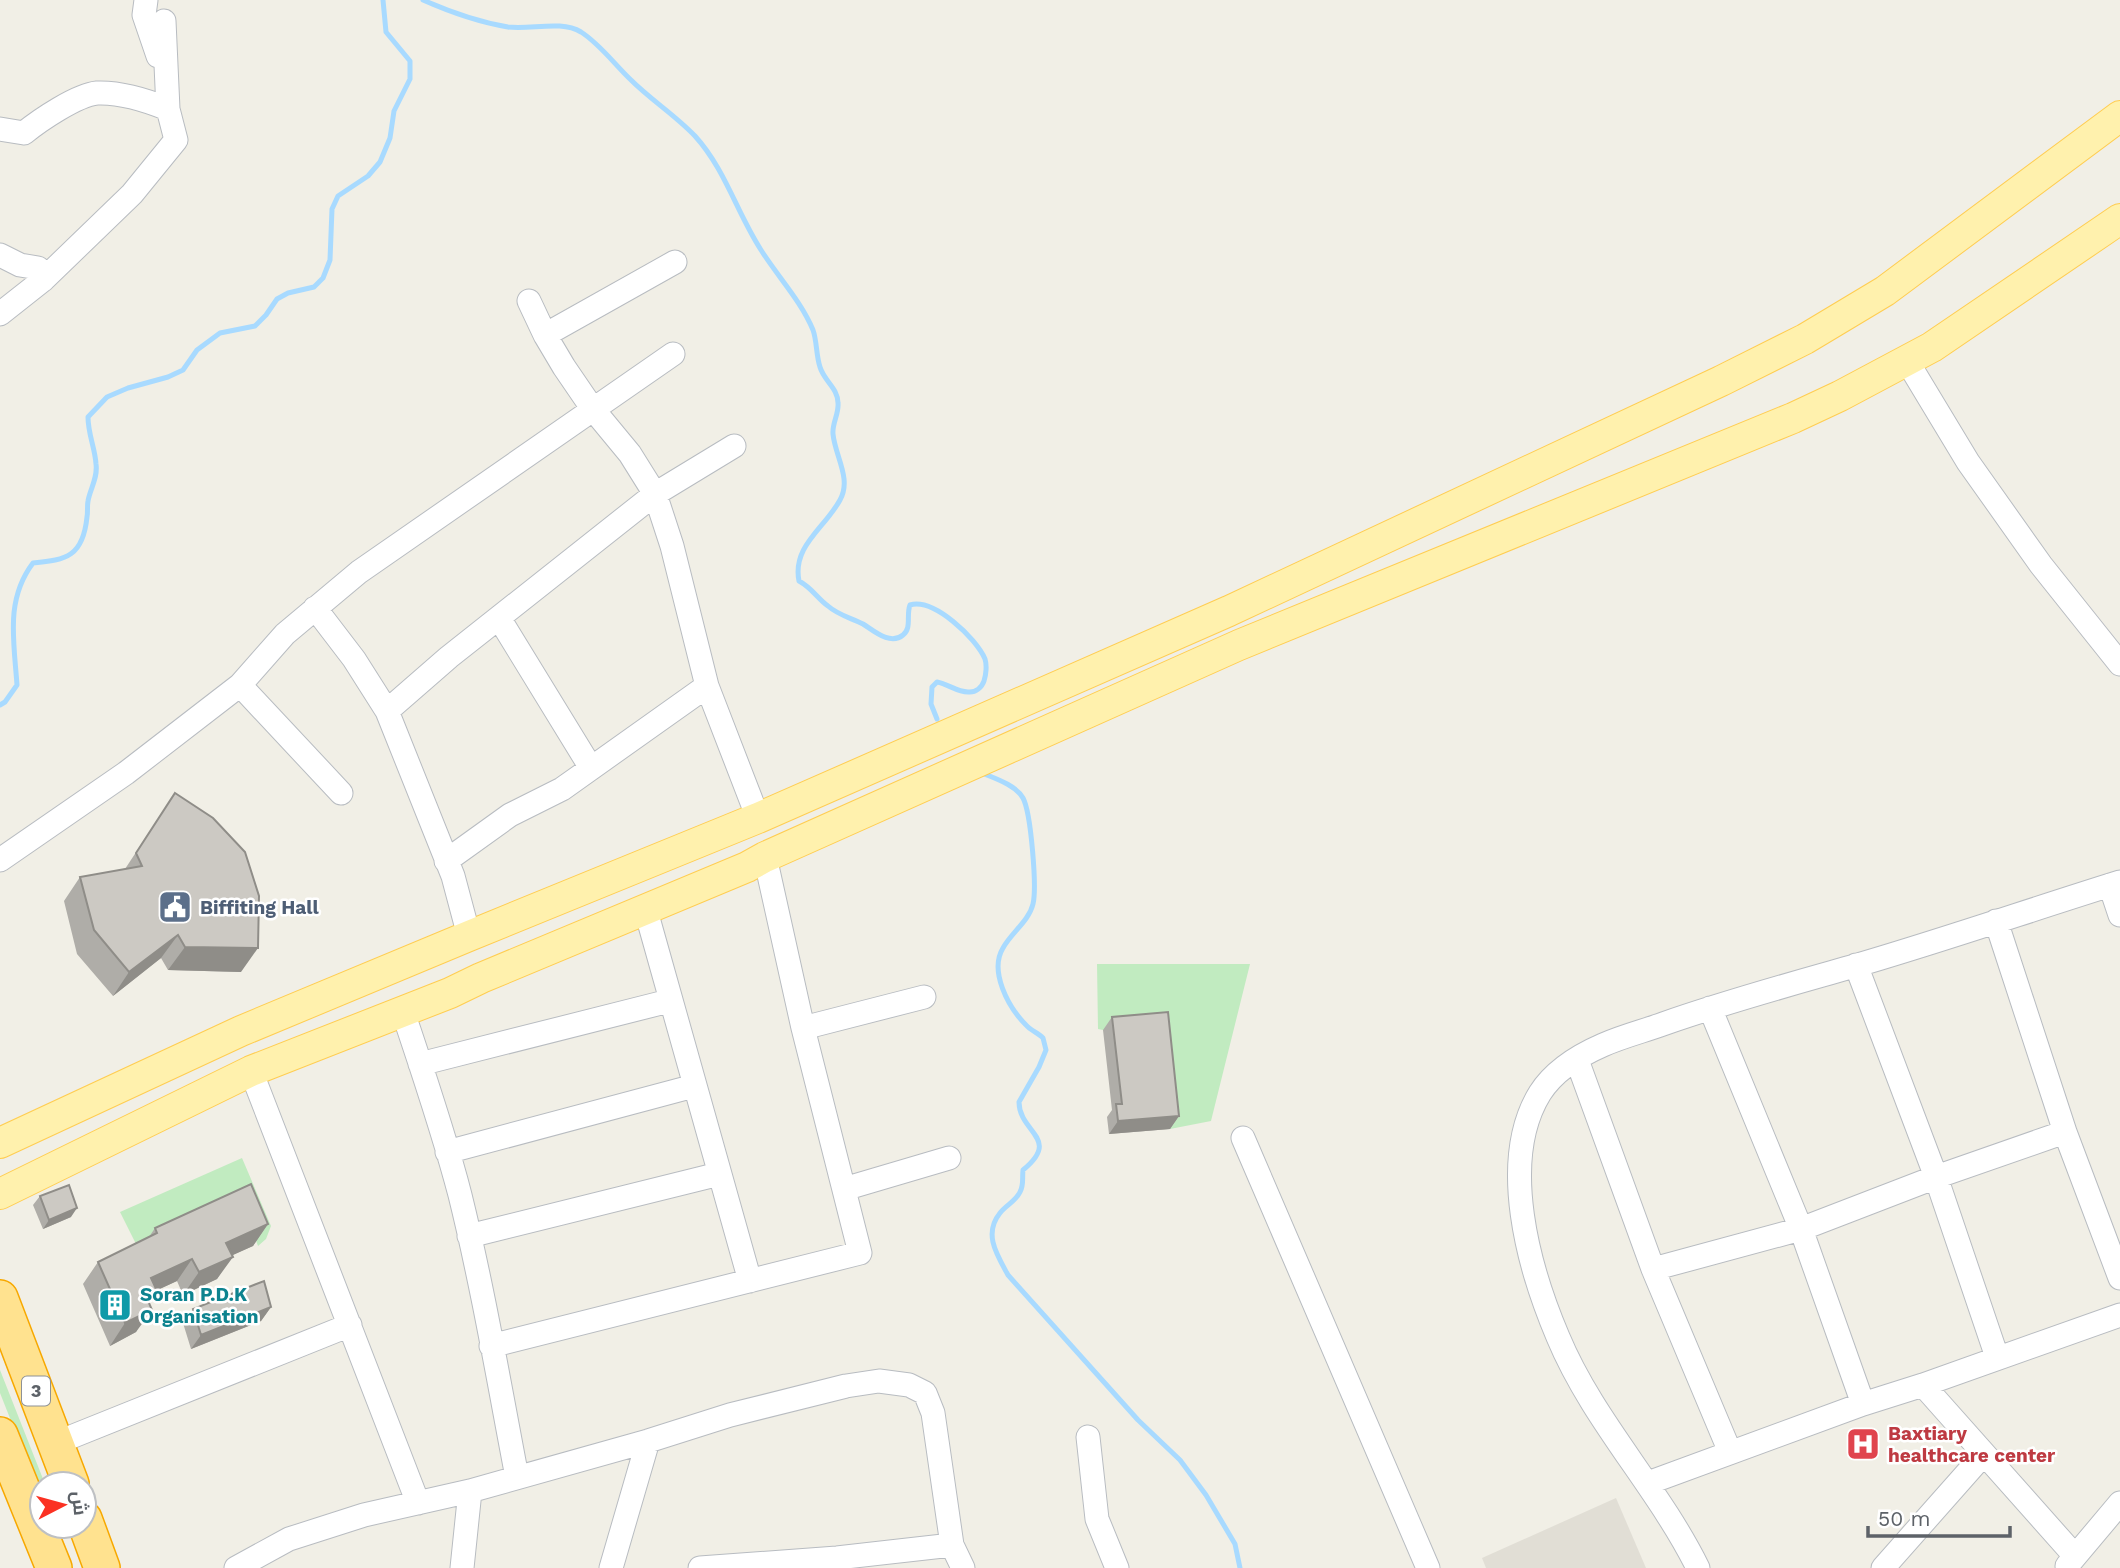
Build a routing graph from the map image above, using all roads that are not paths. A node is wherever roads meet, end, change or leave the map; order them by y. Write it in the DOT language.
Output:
graph roads {
  1 [pos="146,0"];
  2 [pos="164,21"];
  3 [pos="166,79"];
  4 [pos="168,109"];
  5 [pos="2120,116"];
  6 [pos="0,129"];
  7 [pos="2120,219"];
  8 [pos="0,255"];
  9 [pos="675,262"];
  10 [pos="43,280"];
  11 [pos="529,301"];
  12 [pos="0,314"];
  13 [pos="545,335"];
  14 [pos="673,354"];
  15 [pos="1908,361"];
  16 [pos="592,408"];
  17 [pos="734,446"];
  18 [pos="655,494"];
  19 [pos="315,608"];
  20 [pos="1229,611"];
  21 [pos="499,618"];
  22 [pos="1239,645"];
  23 [pos="2120,664"];
  24 [pos="240,685"];
  25 [pos="706,686"];
  26 [pos="387,711"];
  27 [pos="592,768"];
  28 [pos="341,793"];
  29 [pos="758,818"];
  30 [pos="765,857"];
  31 [pos="0,860"];
  32 [pos="446,861"];
  33 [pos="2115,884"];
  34 [pos="646,911"];
  35 [pos="2120,915"];
  36 [pos="1997,921"];
  37 [pos="469,936"];
  38 [pos="1856,965"];
  39 [pos="924,997"];
  40 [pos="669,1001"];
  41 [pos="1710,1008"];
  42 [pos="403,1012"];
  43 [pos="803,1028"];
  44 [pos="1577,1060"];
  45 [pos="420,1064"];
  46 [pos="251,1071"];
  47 [pos="694,1086"];
  48 [pos="2065,1132"];
  49 [pos="1243,1138"];
  50 [pos="0,1143"];
  51 [pos="447,1152"];
  52 [pos="949,1158"];
  53 [pos="719,1174"];
  54 [pos="1936,1177"];
  55 [pos="844,1189"];
  56 [pos="0,1194"];
  57 [pos="1801,1229"];
  58 [pos="469,1236"];
  59 [pos="1653,1269"];
  60 [pos="2120,1278"];
  61 [pos="750,1281"];
  62 [pos="0,1298"];
  63 [pos="2120,1315"];
  64 [pos="350,1325"];
  65 [pos="491,1346"];
  66 [pos="1997,1357"];
  67 [pos="1923,1385"];
  68 [pos="1863,1404"];
  69 [pos="0,1435"];
  70 [pos="1088,1437"];
  71 [pos="648,1441"];
  72 [pos="55,1443"];
  73 [pos="1730,1452"];
  74 [pos="1983,1455"];
  75 [pos="66,1470"];
  76 [pos="8,1477"];
  77 [pos="517,1477"];
  78 [pos="1648,1483"];
  79 [pos="470,1490"];
  80 [pos="418,1503"];
  81 [pos="2120,1503"];
  82 [pos="92,1540"];
  83 [pos="952,1545"];
  84 [pos="2070,1562"];
  85 [pos="54,1568"];
  86 [pos="102,1568"];
  87 [pos="236,1568"];
  88 [pos="462,1568"];
  89 [pos="611,1568"];
  90 [pos="700,1568"];
  91 [pos="962,1568"];
  92 [pos="1117,1568"];
  93 [pos="1428,1568"];
  94 [pos="1698,1568"];
  95 [pos="1883,1568"];
  1 -- 3 [label="street"];
  2 -- 3 [label="street"];
  3 -- 4 [label="street"];
  4 -- 6 [label="street"];
  4 -- 10 [label="street"];
  5 -- 20 [label="main road"];
  7 -- 15 [label="main road"];
  8 -- 10 [label="street"];
  9 -- 13 [label="street"];
  10 -- 12 [label="street"];
  11 -- 13 [label="street"];
  13 -- 16 [label="street"];
  14 -- 16 [label="street"];
  15 -- 22 [label="main road"];
  15 -- 23 [label="street"];
  16 -- 18 [label="street"];
  16 -- 19 [label="street"];
  17 -- 18 [label="street"];
  18 -- 21 [label="street"];
  18 -- 25 [label="street"];
  19 -- 24 [label="street"];
  19 -- 26 [label="street"];
  20 -- 22 [label="main road"];
  20 -- 29 [label="main road"];
  21 -- 26 [label="street"];
  21 -- 27 [label="street"];
  22 -- 30 [label="main road"];
  24 -- 28 [label="street"];
  24 -- 31 [label="street"];
  25 -- 27 [label="street"];
  25 -- 29 [label="street"];
  26 -- 32 [label="street"];
  27 -- 32 [label="street"];
  29 -- 37 [label="main road"];
  30 -- 34 [label="main road"];
  30 -- 43 [label="street"];
  32 -- 37 [label="street"];
  33 -- 35 [label="street"];
  33 -- 36 [label="street"];
  34 -- 40 [label="street"];
  34 -- 42 [label="main road"];
  36 -- 38 [label="street"];
  36 -- 48 [label="street"];
  37 -- 50 [label="main road"];
  38 -- 41 [label="street"];
  38 -- 54 [label="street"];
  39 -- 43 [label="street"];
  40 -- 45 [label="street"];
  40 -- 47 [label="street"];
  41 -- 44 [label="street"];
  41 -- 57 [label="street"];
  42 -- 45 [label="street"];
  42 -- 46 [label="main road"];
  43 -- 55 [label="street"];
  44 -- 59 [label="street"];
  44 -- 78 [label="street"];
  45 -- 51 [label="street"];
  46 -- 56 [label="main road"];
  46 -- 64 [label="street"];
  47 -- 51 [label="street"];
  47 -- 53 [label="street"];
  48 -- 54 [label="street"];
  48 -- 60 [label="street"];
  49 -- 93 [label="street"];
  51 -- 58 [label="street"];
  52 -- 55 [label="street"];
  53 -- 58 [label="street"];
  53 -- 61 [label="street"];
  54 -- 57 [label="street"];
  54 -- 66 [label="street"];
  55 -- 61 [label="street"];
  57 -- 59 [label="street"];
  57 -- 68 [label="street"];
  58 -- 65 [label="street"];
  59 -- 73 [label="street"];
  61 -- 65 [label="street"];
  62 -- 72 [label="highway, 3"];
  63 -- 66 [label="street"];
  64 -- 72 [label="street"];
  64 -- 80 [label="street"];
  65 -- 77 [label="street"];
  66 -- 67 [label="street"];
  67 -- 68 [label="street"];
  67 -- 74 [label="street"];
  68 -- 73 [label="street"];
  69 -- 76 [label="highway"];
  70 -- 92 [label="street"];
  71 -- 77 [label="street"];
  71 -- 83 [label="street"];
  71 -- 89 [label="street"];
  72 -- 75 [label="highway, 3"];
  73 -- 78 [label="street"];
  74 -- 84 [label="street"];
  74 -- 95 [label="street"];
  76 -- 85 [label="highway"];
  77 -- 79 [label="street"];
  78 -- 94 [label="street"];
  79 -- 80 [label="street"];
  79 -- 88 [label="street"];
  80 -- 87 [label="street"];
  81 -- 84 [label="street"];
  82 -- 86 [label="highway"];
  83 -- 90 [label="street"];
  83 -- 91 [label="street"];
}
